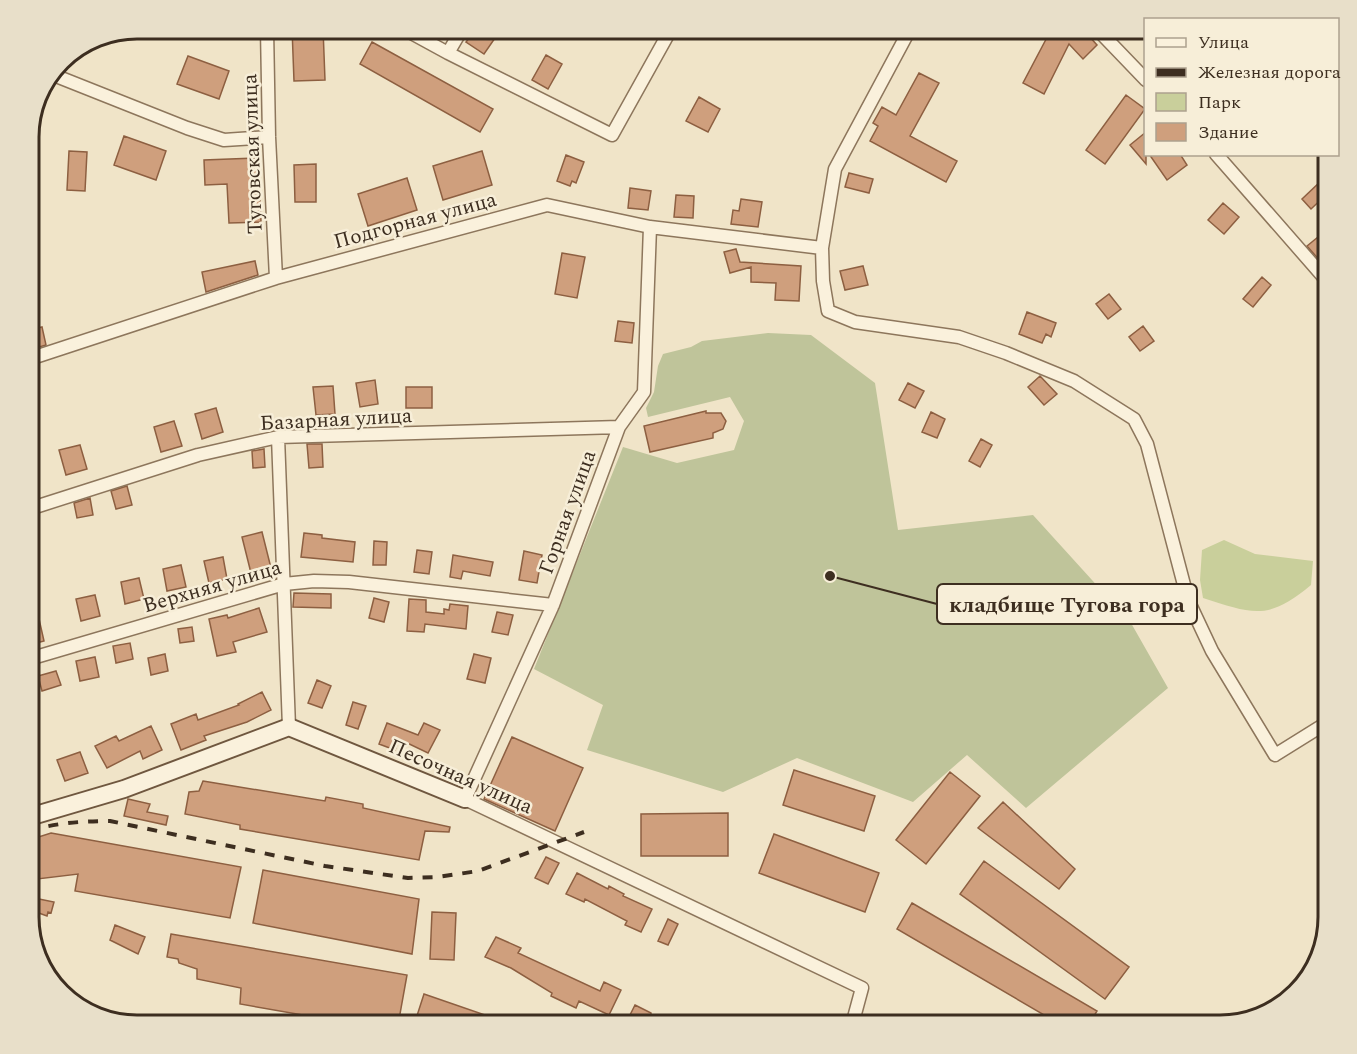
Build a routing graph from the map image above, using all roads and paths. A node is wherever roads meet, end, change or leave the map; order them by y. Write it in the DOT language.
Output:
graph roads {
  1 [pos="267,39"];
  2 [pos="423,39"];
  3 [pos="456,39"];
  4 [pos="665,39"];
  5 [pos="904,39"];
  6 [pos="1107,39"];
  7 [pos="448,53"];
  8 [pos="59,77"];
  9 [pos="1144,78"];
  10 [pos="269,137"];
  11 [pos="1218,156"];
  12 [pos="650,227"];
  13 [pos="822,248"];
  14 [pos="1318,270"];
  15 [pos="276,278"];
  16 [pos="39,356"];
  17 [pos="619,427"];
  18 [pos="278,438"];
  19 [pos="39,506"];
  20 [pos="284,584"];
  21 [pos="553,605"];
  22 [pos="39,656"];
  23 [pos="289,727"];
  24 [pos="1318,729"];
  25 [pos="465,799"];
  26 [pos="39,814"];
  27 [pos="855,1015"];
  1 -- 10 [label="street, Туговская улица"];
  2 -- 7 [label="street"];
  3 -- 7 [label="street"];
  4 -- 7 [label="street"];
  5 -- 13 [label="street"];
  6 -- 9 [label="street"];
  8 -- 10 [label="street"];
  10 -- 15 [label="street, Туговская улица"];
  11 -- 14 [label="street"];
  12 -- 13 [label="street, Подгорная улица"];
  12 -- 15 [label="street, Подгорная улица"];
  12 -- 17 [label="street, Горная улица"];
  13 -- 24 [label="street"];
  15 -- 16 [label="street, Подгорная улица"];
  17 -- 18 [label="street, Базарная улица"];
  17 -- 21 [label="street, Горная улица"];
  18 -- 19 [label="street, Базарная улица"];
  18 -- 20 [label="street"];
  20 -- 21 [label="street, Верхняя улица"];
  20 -- 22 [label="street, Верхняя улица"];
  20 -- 23 [label="street"];
  21 -- 25 [label="street, Горная улица"];
  23 -- 25 [label="street, Песочная улица"];
  23 -- 26 [label="street"];
  25 -- 27 [label="street, Песочная улица"];
}
